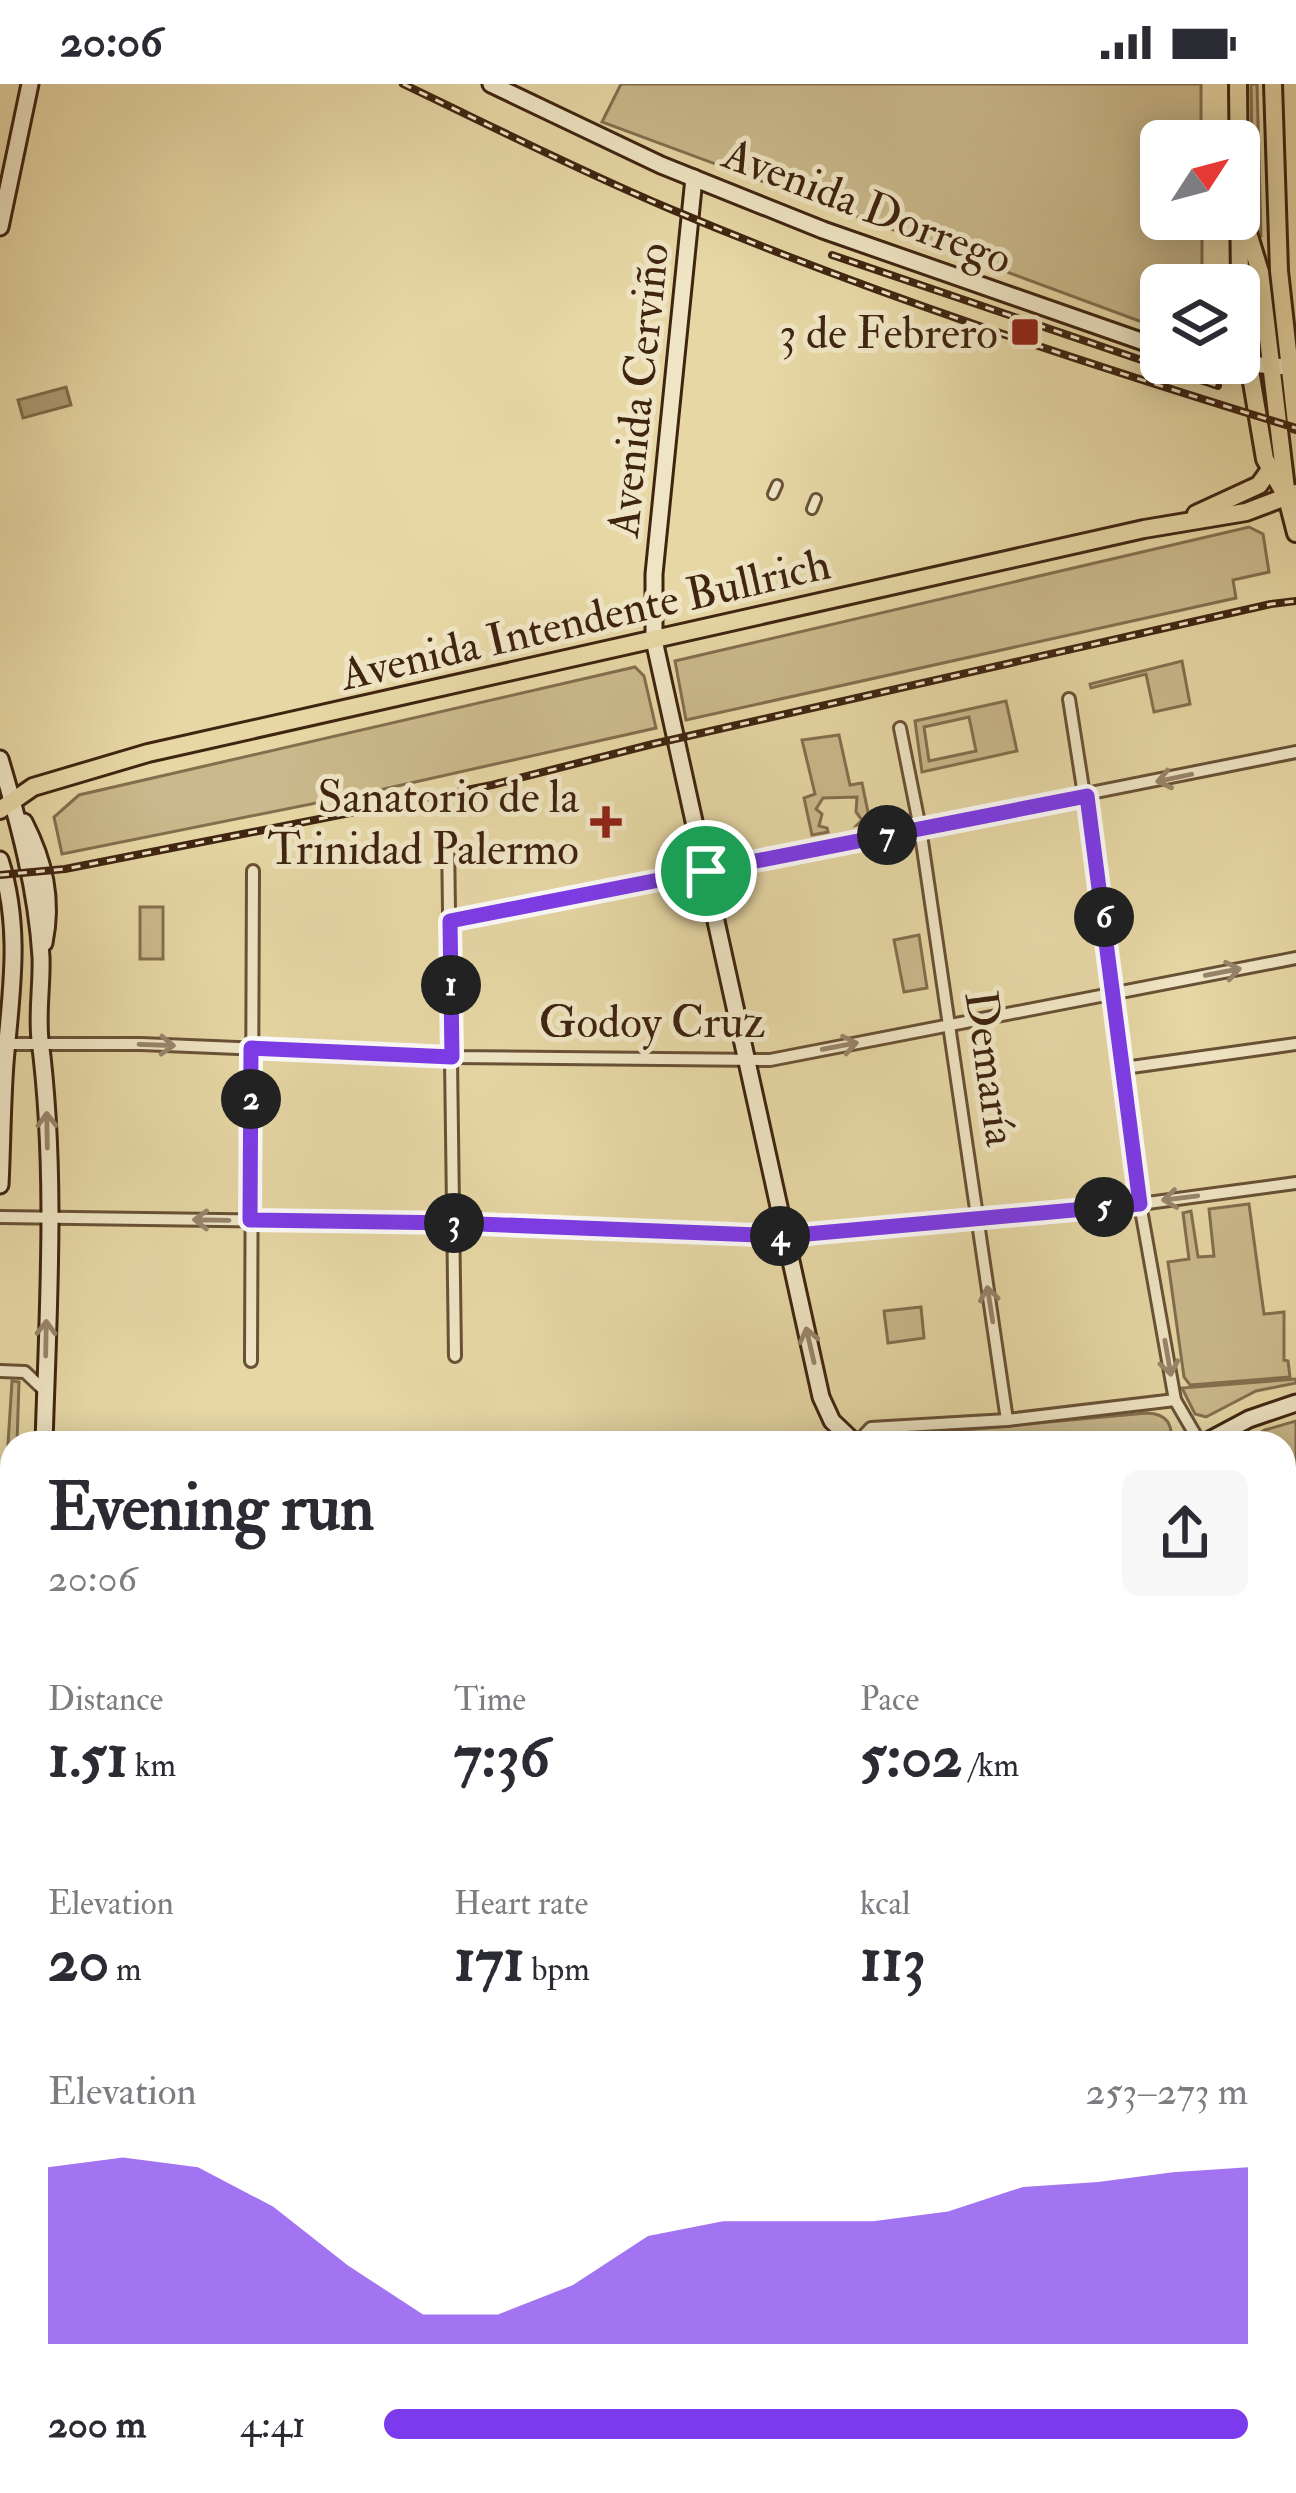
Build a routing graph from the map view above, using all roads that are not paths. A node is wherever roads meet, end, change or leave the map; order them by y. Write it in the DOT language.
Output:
graph roads {
  1 [pos="30,84"];
  2 [pos="491,84"];
  3 [pos="1238,84"];
  4 [pos="1273,84"];
  5 [pos="1239,120"];
  6 [pos="661,165"];
  7 [pos="694,178"];
  8 [pos="734,194"];
  9 [pos="692,214"];
  10 [pos="0,227"];
  11 [pos="1250,240"];
  12 [pos="1140,341"];
  13 [pos="1288,367"];
  14 [pos="1245,384"];
  15 [pos="1296,423"];
  16 [pos="1296,464"];
  17 [pos="1269,471"];
  18 [pos="1292,495"];
  19 [pos="1179,522"];
  20 [pos="1296,533"];
  21 [pos="654,640"];
  22 [pos="1069,699"];
  23 [pos="899,728"];
  24 [pos="1296,752"];
  25 [pos="0,759"];
  26 [pos="1087,796"];
  27 [pos="6,805"];
  28 [pos="920,828"];
  29 [pos="448,837"];
  30 [pos="0,860"];
  31 [pos="253,871"];
  32 [pos="706,871"];
  33 [pos="450,921"];
  34 [pos="1296,958"];
  35 [pos="1115,993"];
  36 [pos="950,1024"];
  37 [pos="40,1043"];
  38 [pos="4,1044"];
  39 [pos="1296,1044"];
  40 [pos="251,1048"];
  41 [pos="452,1057"];
  42 [pos="748,1060"];
  43 [pos="1124,1068"];
  44 [pos="1296,1183"];
  45 [pos="0,1185"];
  46 [pos="1140,1204"];
  47 [pos="0,1217"];
  48 [pos="48,1218"];
  49 [pos="250,1220"];
  50 [pos="977,1220"];
  51 [pos="454,1223"];
  52 [pos="785,1236"];
  53 [pos="454,1356"];
  54 [pos="251,1360"];
  55 [pos="0,1372"];
  56 [pos="45,1390"];
  57 [pos="1175,1400"];
  58 [pos="1296,1403"];
  59 [pos="1007,1420"];
  60 [pos="44,1431"];
  61 [pos="843,1431"];
  62 [pos="868,1431"];
  63 [pos="1194,1431"];
  64 [pos="1226,1431"];
  1 -- 10 [label="main road"];
  2 -- 6 [label="main road, Avenida Dorrego"];
  3 -- 5 [label="main road"];
  4 -- 13 [label="main road"];
  6 -- 7 [label="main road, Avenida Dorrego"];
  6 -- 9 [label="main road"];
  7 -- 8 [label="main road, Avenida Dorrego"];
  7 -- 9 [label="main road, Avenida Cerviño"];
  8 -- 9 [label="main road"];
  8 -- 12 [label="main road, Avenida Dorrego"];
  9 -- 21 [label="main road, Avenida Cerviño"];
  11 -- 13 [label="main road"];
  13 -- 15 [label="main road"];
  13 -- 18 [label="main road"];
  14 -- 17 [label="main road"];
  16 -- 18 [label="main road"];
  17 -- 18 [label="main road"];
  17 -- 19 [label="main road, Avenida Intendente Bullrich"];
  18 -- 19 [label="main road, Avenida Intendente Bullrich"];
  18 -- 20 [label="main road"];
  19 -- 21 [label="main road, Avenida Intendente Bullrich"];
  21 -- 27 [label="main road, Avenida Intendente Bullrich"];
  21 -- 32 [label="main road, Avenida Cerviño"];
  22 -- 26 [label="street"];
  23 -- 28 [label="street, Demaría"];
  24 -- 26 [label="street, one-way"];
  25 -- 27 [label="main road"];
  26 -- 28 [label="street"];
  26 -- 35 [label="street"];
  27 -- 37 [label="main road"];
  28 -- 32 [label="street"];
  28 -- 36 [label="street, Demaría"];
  29 -- 33 [label="street"];
  30 -- 38 [label="main road"];
  31 -- 40 [label="street"];
  32 -- 33 [label="street"];
  32 -- 42 [label="main road, Avenida Cerviño"];
  33 -- 41 [label="street"];
  35 -- 34 [label="street, Godoy Cruz, one-way"];
  35 -- 36 [label="street, Godoy Cruz"];
  35 -- 43 [label="street"];
  42 -- 36 [label="street, Godoy Cruz, one-way"];
  36 -- 50 [label="street, Demaría"];
  37 -- 38 [label="street, Godoy Cruz"];
  37 -- 40 [label="street, Godoy Cruz, one-way"];
  48 -- 37 [label="main road, one-way"];
  38 -- 45 [label="main road"];
  39 -- 43 [label="street"];
  40 -- 41 [label="street, Godoy Cruz"];
  40 -- 49 [label="street"];
  41 -- 42 [label="street, Godoy Cruz"];
  41 -- 51 [label="street"];
  42 -- 52 [label="main road, Avenida Cerviño"];
  43 -- 46 [label="street"];
  44 -- 46 [label="street, one-way"];
  46 -- 50 [label="street"];
  46 -- 57 [label="street, one-way"];
  47 -- 48 [label="street"];
  49 -- 48 [label="street, one-way"];
  56 -- 48 [label="main road, one-way"];
  49 -- 51 [label="street"];
  49 -- 54 [label="street"];
  50 -- 52 [label="street"];
  59 -- 50 [label="street, Demaría, one-way"];
  51 -- 52 [label="street"];
  51 -- 53 [label="street"];
  61 -- 52 [label="main road, Avenida Cerviño, one-way"];
  55 -- 56 [label="street"];
  56 -- 60 [label="main road"];
  57 -- 59 [label="street"];
  57 -- 63 [label="street"];
  58 -- 64 [label="main road"];
  59 -- 62 [label="street"];
}
